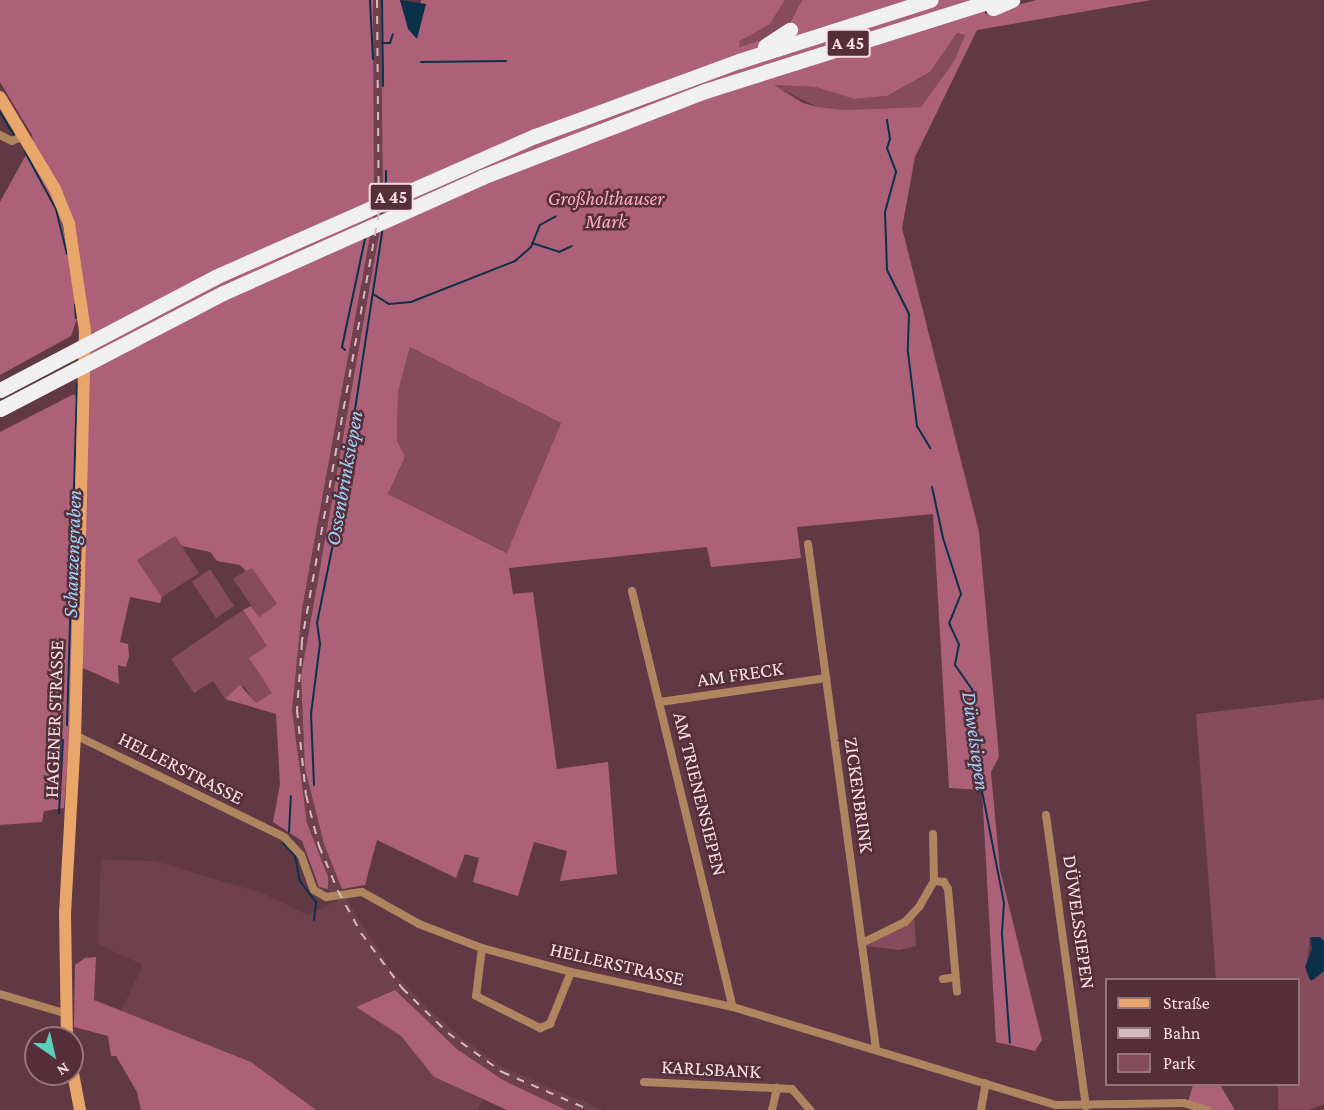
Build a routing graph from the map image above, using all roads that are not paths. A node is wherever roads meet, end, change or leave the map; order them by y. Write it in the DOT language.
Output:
graph roads {
  1 [pos="930,0"];
  2 [pos="1012,0"];
  3 [pos="993,4"];
  4 [pos="790,30"];
  5 [pos="739,61"];
  6 [pos="741,88"];
  7 [pos="705,91"];
  8 [pos="0,97"];
  9 [pos="0,135"];
  10 [pos="24,136"];
  11 [pos="0,390"];
  12 [pos="0,409"];
  13 [pos="808,544"];
  14 [pos="632,591"];
  15 [pos="826,678"];
  16 [pos="660,702"];
  17 [pos="75,735"];
  18 [pos="1047,814"];
  19 [pos="933,834"];
  20 [pos="934,881"];
  21 [pos="861,943"];
  22 [pos="482,948"];
  23 [pos="571,972"];
  24 [pos="956,977"];
  25 [pos="943,979"];
  26 [pos="957,992"];
  27 [pos="0,994"];
  28 [pos="733,1006"];
  29 [pos="64,1013"];
  30 [pos="66,1026"];
  31 [pos="876,1049"];
  32 [pos="644,1082"];
  33 [pos="986,1083"];
  34 [pos="75,1086"];
  35 [pos="777,1088"];
  36 [pos="1086,1106"];
  37 [pos="80,1110"];
  38 [pos="772,1110"];
  39 [pos="810,1110"];
  40 [pos="981,1110"];
  41 [pos="1207,1110"];
  1 -- 5 [label="highway, A 45"];
  2 -- 3 [label="highway"];
  3 -- 7 [label="highway, A 45"];
  4 -- 5 [label="highway"];
  5 -- 11 [label="highway, A 45"];
  6 -- 7 [label="highway"];
  7 -- 12 [label="highway, A 45"];
  8 -- 10 [label="main road, HAGENER STRASSE"];
  9 -- 10 [label="street"];
  10 -- 17 [label="main road, HAGENER STRASSE"];
  13 -- 15 [label="street, ZICKENBRINK"];
  14 -- 16 [label="street, AM TRIENENSIEPEN"];
  15 -- 16 [label="street, AM FRECK"];
  15 -- 21 [label="street, ZICKENBRINK"];
  16 -- 28 [label="street, AM TRIENENSIEPEN"];
  17 -- 22 [label="street, HELLERSTRASSE"];
  17 -- 29 [label="main road, HAGENER STRASSE"];
  18 -- 36 [label="street, DÜWELSSIEPEN"];
  19 -- 20 [label="street"];
  20 -- 21 [label="street"];
  20 -- 24 [label="street"];
  21 -- 31 [label="street, ZICKENBRINK"];
  22 -- 23 [label="street, HELLERSTRASSE"];
  22 -- 23 [label="street"];
  23 -- 28 [label="street, HELLERSTRASSE"];
  24 -- 25 [label="street"];
  24 -- 26 [label="street"];
  27 -- 29 [label="street"];
  28 -- 31 [label="street, HELLERSTRASSE"];
  29 -- 30 [label="main road, HAGENER STRASSE"];
  31 -- 33 [label="street, HELLERSTRASSE"];
  32 -- 35 [label="street, KARLSBANK"];
  33 -- 36 [label="street, HELLERSTRASSE"];
  33 -- 40 [label="street"];
  34 -- 37 [label="main road"];
  35 -- 38 [label="street, KARLSBANK"];
  35 -- 39 [label="street, KARLSBANK"];
  36 -- 41 [label="street, HELLERSTRASSE"];
}
